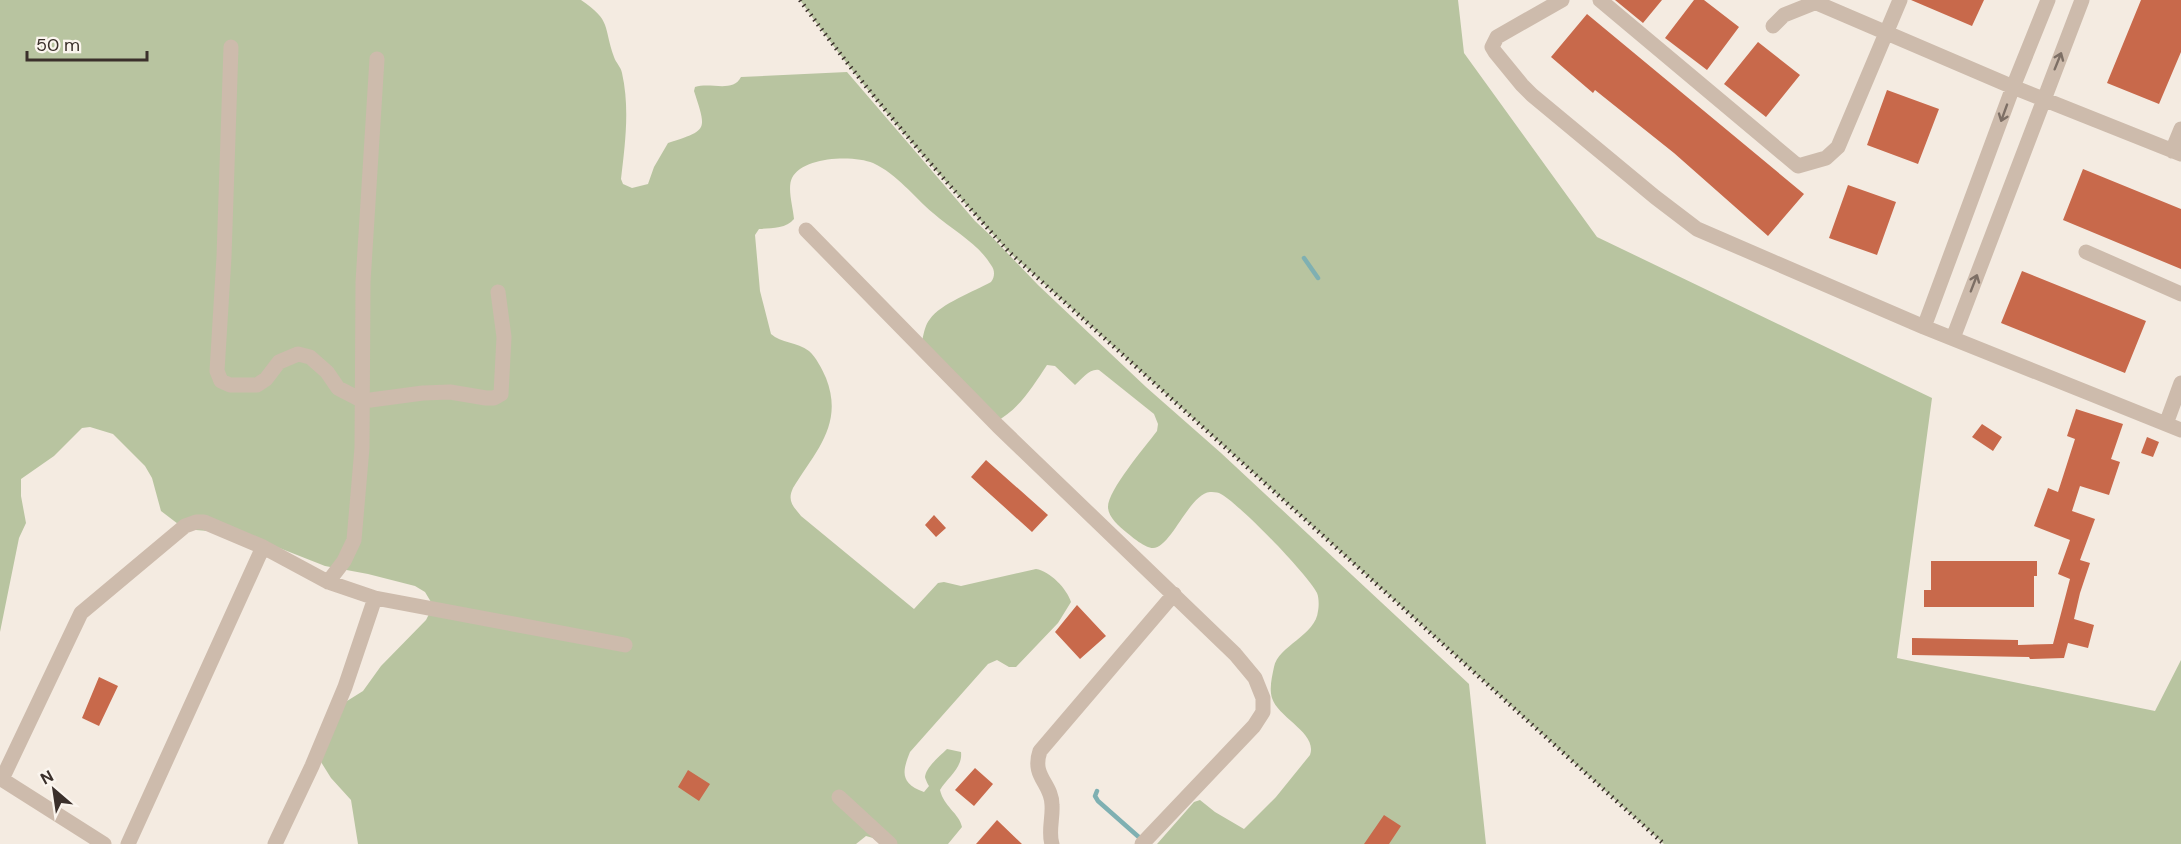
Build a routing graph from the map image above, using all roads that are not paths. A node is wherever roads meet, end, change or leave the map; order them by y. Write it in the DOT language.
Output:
graph roads {
  1 [pos="1562,0"];
  2 [pos="1600,0"];
  3 [pos="1900,0"];
  4 [pos="2048,0"];
  5 [pos="2082,0"];
  6 [pos="1812,2"];
  7 [pos="1773,26"];
  8 [pos="1887,33"];
  9 [pos="231,47"];
  10 [pos="377,59"];
  11 [pos="2013,87"];
  12 [pos="2044,98"];
  13 [pos="2181,129"];
  14 [pos="2176,152"];
  15 [pos="806,230"];
  16 [pos="2086,252"];
  17 [pos="498,292"];
  18 [pos="2181,294"];
  19 [pos="1924,327"];
  20 [pos="1953,338"];
  21 [pos="2181,383"];
  22 [pos="363,401"];
  23 [pos="2166,424"];
  24 [pos="2181,430"];
  25 [pos="262,547"];
  26 [pos="328,582"];
  27 [pos="1174,594"];
  28 [pos="375,598"];
  29 [pos="625,645"];
  30 [pos="1,778"];
  31 [pos="839,797"];
  32 [pos="104,844"];
  33 [pos="128,844"];
  34 [pos="275,844"];
  35 [pos="890,844"];
  36 [pos="1052,844"];
  37 [pos="1142,844"];
  1 -- 19 [label="street"];
  2 -- 8 [label="street"];
  3 -- 8 [label="street"];
  4 -- 11 [label="street"];
  12 -- 5 [label="street, one-way"];
  6 -- 7 [label="street"];
  6 -- 8 [label="street"];
  8 -- 11 [label="street"];
  9 -- 22 [label="street"];
  10 -- 22 [label="street"];
  11 -- 12 [label="street"];
  11 -- 19 [label="street, one-way"];
  12 -- 14 [label="street"];
  20 -- 12 [label="street, one-way"];
  13 -- 14 [label="street"];
  15 -- 27 [label="street"];
  16 -- 18 [label="street"];
  17 -- 22 [label="street"];
  19 -- 20 [label="street"];
  20 -- 23 [label="street"];
  21 -- 23 [label="street"];
  22 -- 26 [label="street"];
  23 -- 24 [label="street"];
  25 -- 26 [label="street"];
  25 -- 30 [label="street"];
  25 -- 33 [label="street"];
  26 -- 28 [label="street"];
  27 -- 36 [label="street"];
  27 -- 37 [label="street"];
  28 -- 29 [label="street"];
  28 -- 34 [label="street"];
  30 -- 32 [label="street"];
  31 -- 35 [label="street"];
}
